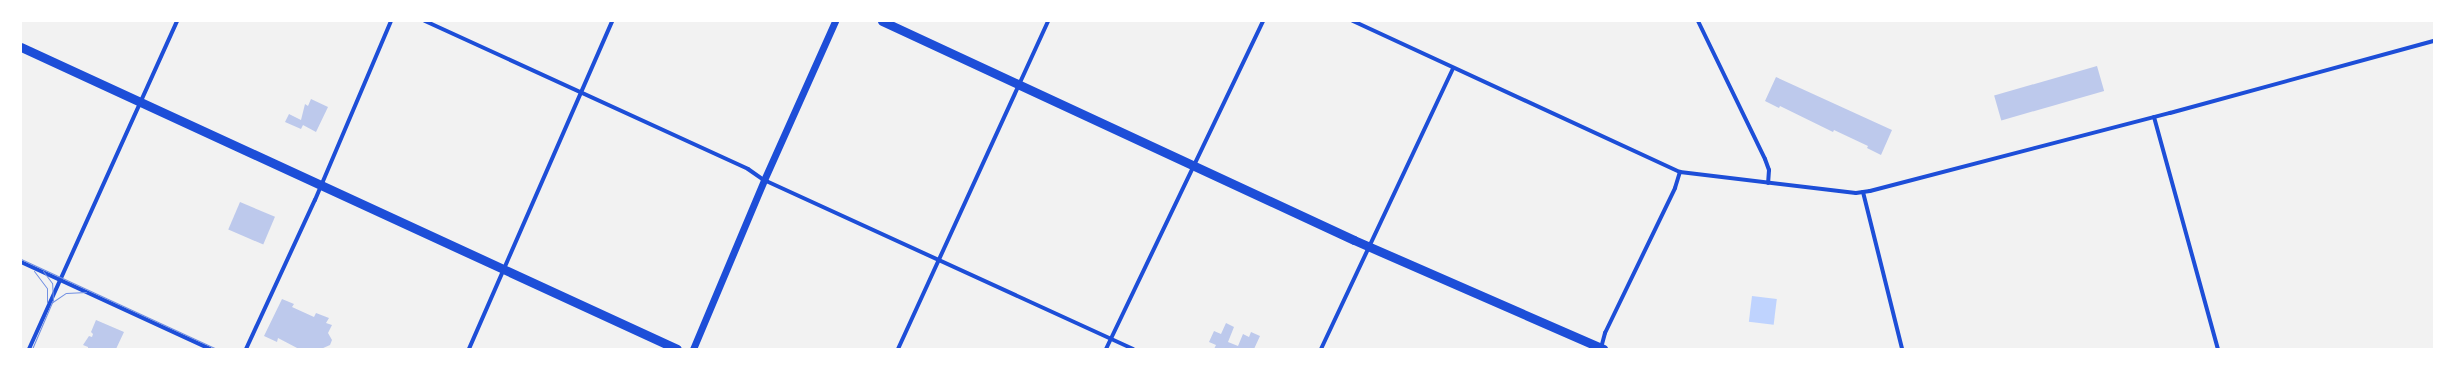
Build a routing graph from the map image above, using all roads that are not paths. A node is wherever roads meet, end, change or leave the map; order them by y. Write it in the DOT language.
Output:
graph roads {
  1 [pos="177,21"];
  2 [pos="391,21"];
  3 [pos="425,21"];
  4 [pos="612,21"];
  5 [pos="835,21"];
  6 [pos="882,21"];
  7 [pos="1048,21"];
  8 [pos="1263,21"];
  9 [pos="1353,21"];
  10 [pos="1698,21"];
  11 [pos="2434,41"];
  12 [pos="21,47"];
  13 [pos="1453,68"];
  14 [pos="1018,85"];
  15 [pos="580,92"];
  16 [pos="142,103"];
  17 [pos="2154,117"];
  18 [pos="1194,164"];
  19 [pos="1680,172"];
  20 [pos="764,180"];
  21 [pos="1768,183"];
  22 [pos="321,186"];
  23 [pos="1863,192"];
  24 [pos="1370,246"];
  25 [pos="938,259"];
  26 [pos="21,262"];
  27 [pos="505,270"];
  28 [pos="60,281"];
  29 [pos="1110,338"];
  30 [pos="29,349"];
  31 [pos="210,349"];
  32 [pos="246,349"];
  33 [pos="469,349"];
  34 [pos="677,349"];
  35 [pos="693,349"];
  36 [pos="898,349"];
  37 [pos="1106,349"];
  38 [pos="1133,349"];
  39 [pos="1321,349"];
  40 [pos="1602,349"];
  41 [pos="1902,349"];
  42 [pos="2218,349"];
  1 -- 16 [label="street"];
  2 -- 22 [label="street"];
  3 -- 15 [label="street"];
  4 -- 15 [label="street"];
  5 -- 20 [label="street"];
  6 -- 14 [label="main road"];
  7 -- 14 [label="street"];
  8 -- 18 [label="street"];
  9 -- 13 [label="street"];
  10 -- 21 [label="street"];
  11 -- 17 [label="street"];
  12 -- 16 [label="main road"];
  13 -- 19 [label="street"];
  13 -- 24 [label="street"];
  14 -- 18 [label="main road"];
  14 -- 25 [label="street"];
  15 -- 20 [label="street"];
  15 -- 27 [label="street"];
  16 -- 22 [label="main road"];
  16 -- 28 [label="street"];
  17 -- 23 [label="street"];
  17 -- 42 [label="street"];
  18 -- 24 [label="main road"];
  18 -- 29 [label="street"];
  19 -- 21 [label="street"];
  19 -- 40 [label="street"];
  20 -- 25 [label="street"];
  20 -- 35 [label="street"];
  21 -- 23 [label="street"];
  22 -- 27 [label="main road"];
  22 -- 32 [label="street"];
  23 -- 41 [label="street"];
  24 -- 39 [label="street"];
  24 -- 40 [label="main road"];
  25 -- 29 [label="street"];
  25 -- 36 [label="street"];
  26 -- 28 [label="street"];
  27 -- 33 [label="street"];
  27 -- 34 [label="main road"];
  28 -- 30 [label="street"];
  28 -- 31 [label="street"];
  29 -- 37 [label="street"];
  29 -- 38 [label="street"];
}
